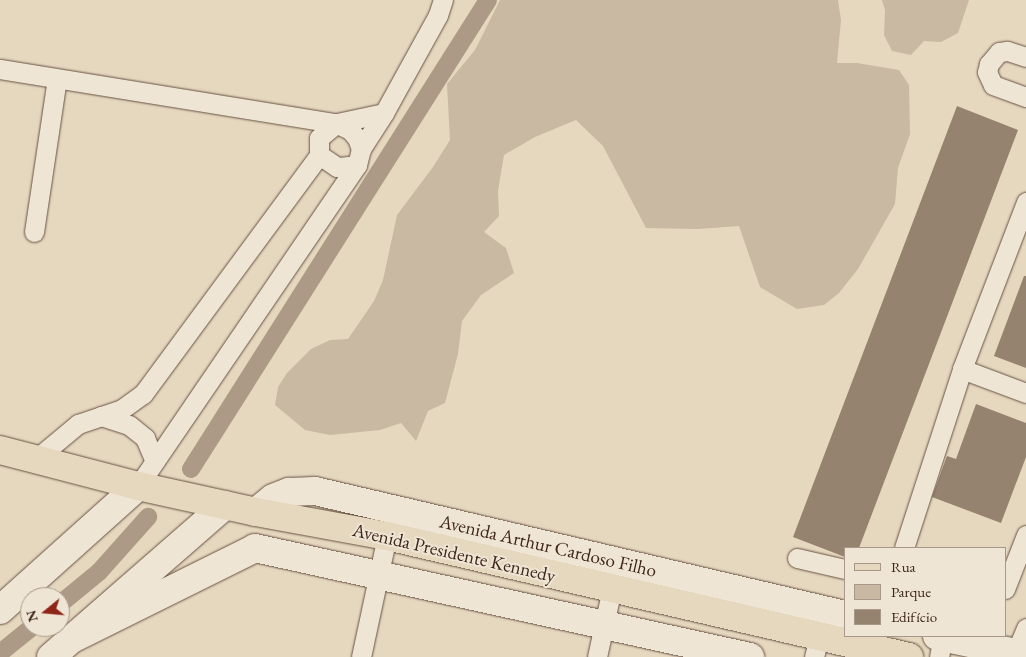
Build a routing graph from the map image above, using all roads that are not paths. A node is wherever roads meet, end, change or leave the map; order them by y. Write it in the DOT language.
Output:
graph roads {
  1 [pos="443,0"];
  2 [pos="1026,57"];
  3 [pos="0,69"];
  4 [pos="57,79"];
  5 [pos="1026,97"];
  6 [pos="384,113"];
  7 [pos="298,117"];
  8 [pos="336,123"];
  9 [pos="320,146"];
  10 [pos="358,160"];
  11 [pos="1026,202"];
  12 [pos="34,232"];
  13 [pos="962,369"];
  14 [pos="1026,393"];
  15 [pos="101,416"];
  16 [pos="0,450"];
  17 [pos="36,459"];
  18 [pos="155,461"];
  19 [pos="138,486"];
  20 [pos="224,505"];
  21 [pos="256,512"];
  22 [pos="1026,535"];
  23 [pos="387,536"];
  24 [pos="904,547"];
  25 [pos="798,558"];
  26 [pos="844,569"];
  27 [pos="379,575"];
  28 [pos="1006,586"];
  29 [pos="612,588"];
  30 [pos="0,610"];
  31 [pos="844,615"];
  32 [pos="604,624"];
  33 [pos="74,638"];
  34 [pos="940,643"];
  35 [pos="1023,645"];
  36 [pos="817,647"];
  37 [pos="51,657"];
  38 [pos="361,657"];
  39 [pos="597,657"];
  40 [pos="750,657"];
  41 [pos="909,657"];
  1 -- 6 [label="street"];
  2 -- 5 [label="street"];
  3 -- 4 [label="street"];
  4 -- 7 [label="street"];
  4 -- 12 [label="street"];
  6 -- 8 [label="street"];
  6 -- 10 [label="street"];
  7 -- 8 [label="street"];
  7 -- 9 [label="street"];
  8 -- 9 [label="street"];
  8 -- 10 [label="street"];
  9 -- 10 [label="street"];
  9 -- 15 [label="street"];
  10 -- 18 [label="street"];
  11 -- 13 [label="street"];
  13 -- 14 [label="street"];
  13 -- 24 [label="street"];
  15 -- 17 [label="street"];
  15 -- 18 [label="street"];
  16 -- 17 [label="main road, Avenida Presidente Kennedy"];
  17 -- 19 [label="main road, Avenida Presidente Kennedy"];
  18 -- 19 [label="street"];
  19 -- 20 [label="main road, Avenida Presidente Kennedy"];
  19 -- 30 [label="main road"];
  20 -- 21 [label="main road, Avenida Presidente Kennedy"];
  20 -- 33 [label="main road"];
  21 -- 23 [label="main road, Avenida Presidente Kennedy"];
  21 -- 31 [label="main road, Avenida Arthur Cardoso Filho"];
  22 -- 28 [label="street"];
  23 -- 27 [label="street"];
  23 -- 29 [label="main road, Avenida Presidente Kennedy"];
  25 -- 26 [label="street"];
  27 -- 32 [label="main road, Avenida Presidente Kennedy"];
  27 -- 33 [label="main road, Avenida Presidente Kennedy"];
  27 -- 38 [label="street"];
  29 -- 32 [label="street"];
  29 -- 36 [label="main road, Avenida Presidente Kennedy"];
  32 -- 39 [label="street"];
  32 -- 40 [label="main road, Avenida Presidente Kennedy"];
  33 -- 37 [label="main road"];
  34 -- 35 [label="main road"];
  36 -- 41 [label="main road, Avenida Presidente Kennedy"];
}
